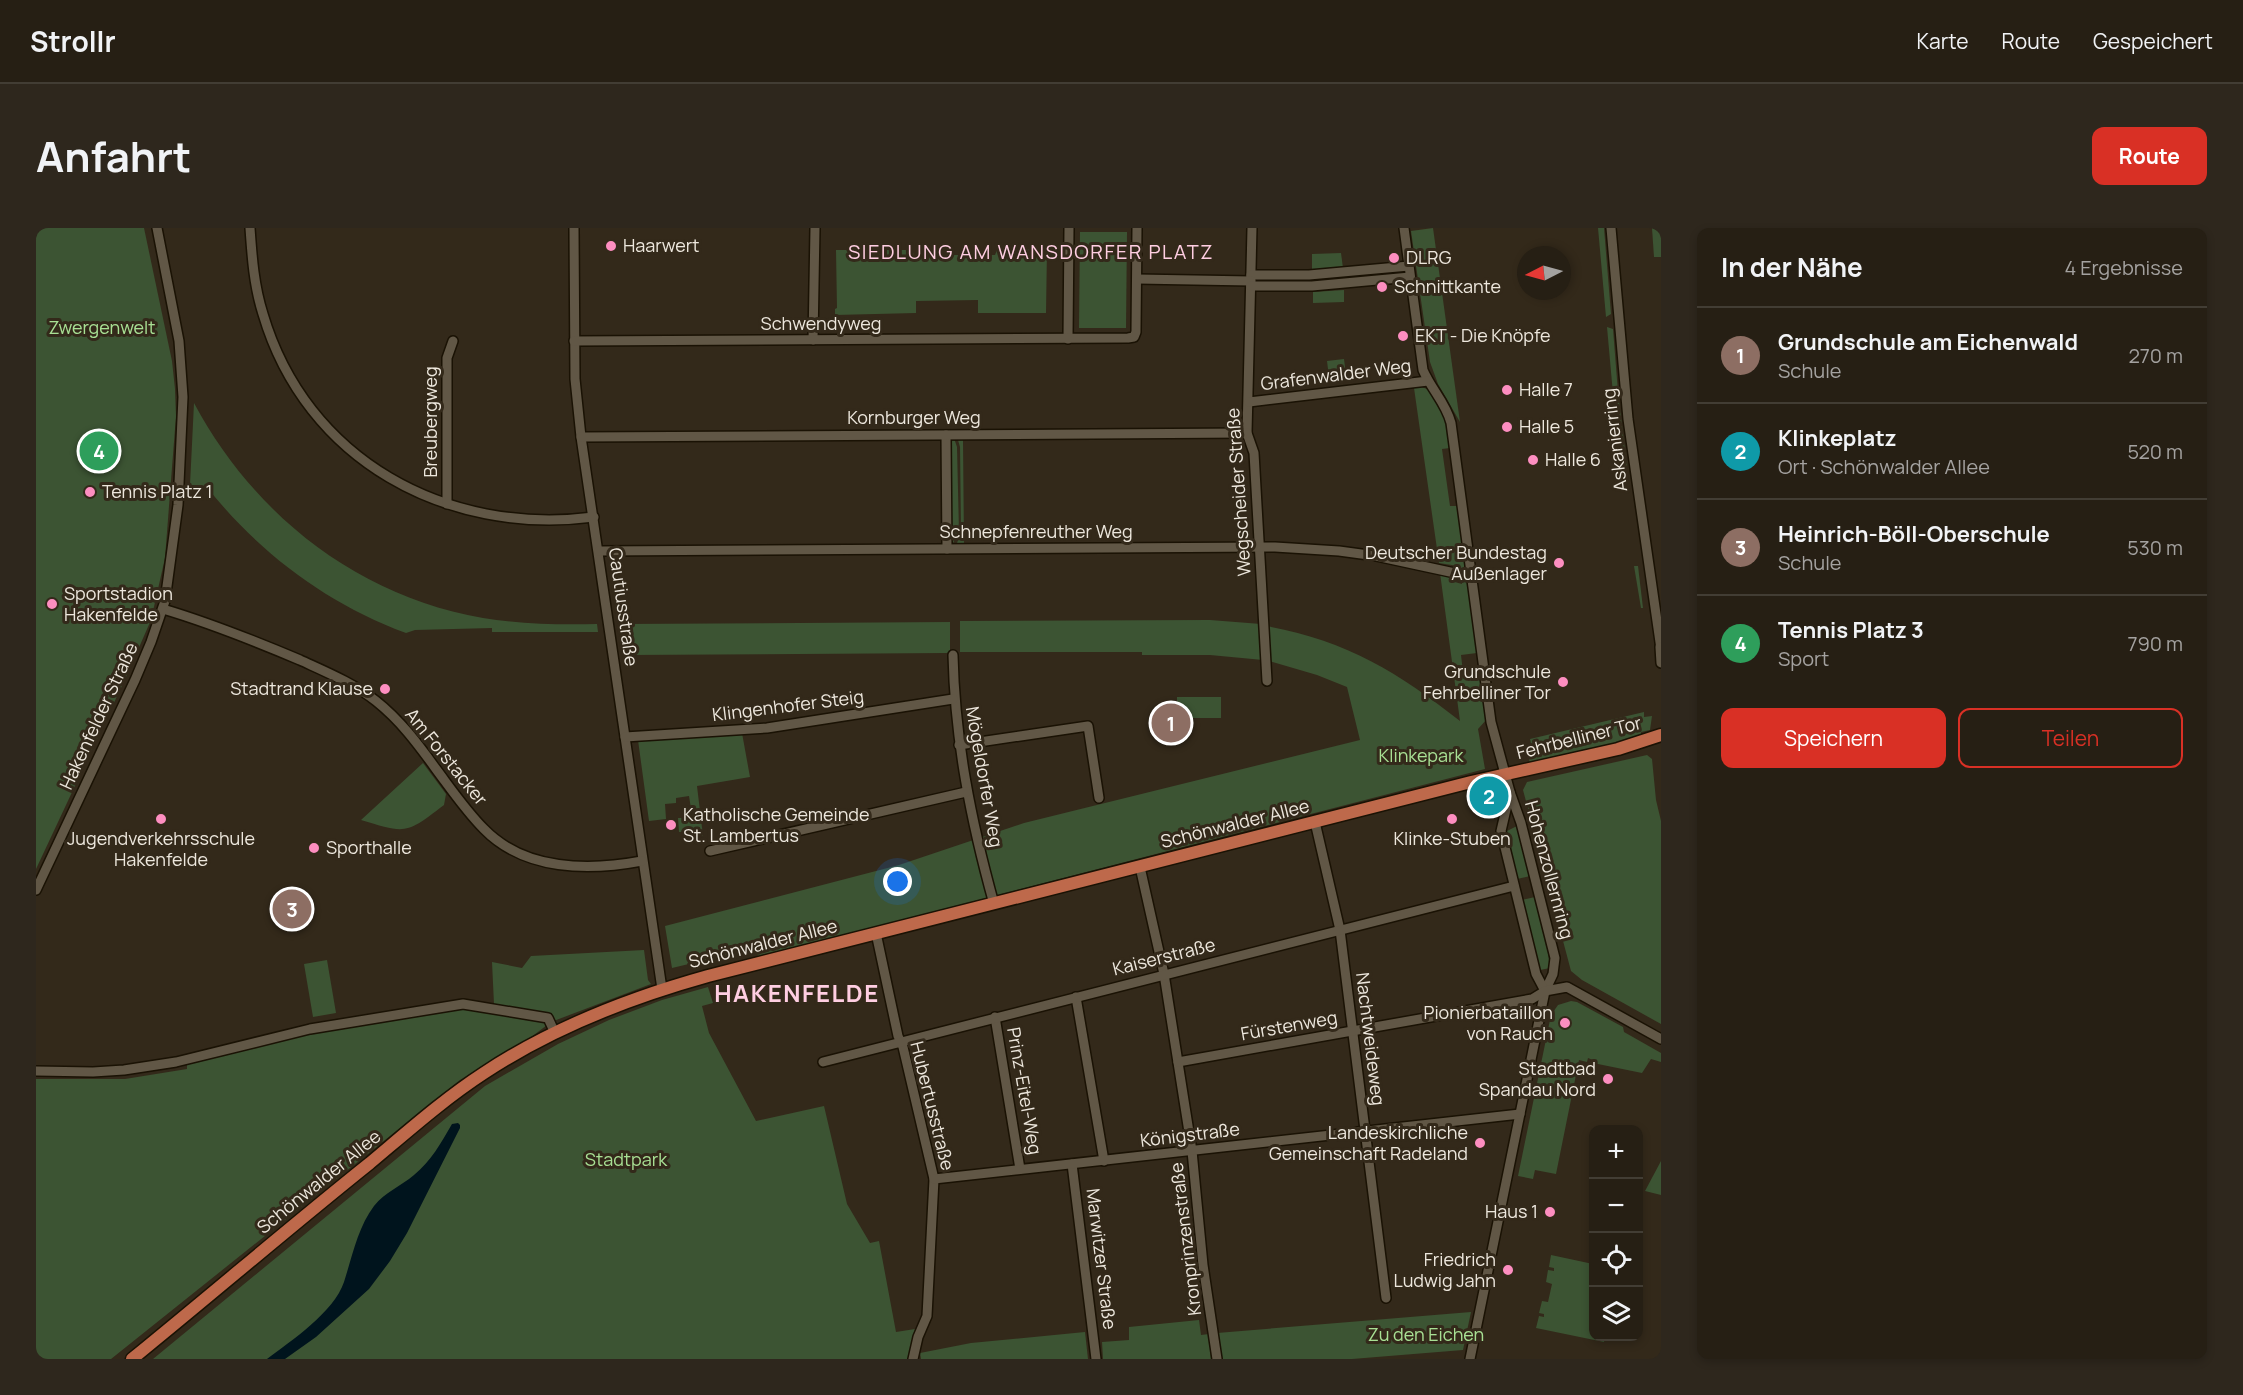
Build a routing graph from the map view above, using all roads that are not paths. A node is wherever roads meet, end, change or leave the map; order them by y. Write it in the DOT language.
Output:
graph roads {
  1 [pos="157,228"];
  2 [pos="250,228"];
  3 [pos="574,228"];
  4 [pos="815,228"];
  5 [pos="1069,228"];
  6 [pos="1137,228"];
  7 [pos="1252,228"];
  8 [pos="1404,228"];
  9 [pos="1611,228"];
  10 [pos="1409,266"];
  11 [pos="1410,277"];
  12 [pos="1137,279"];
  13 [pos="1251,281"];
  14 [pos="1068,339"];
  15 [pos="813,340"];
  16 [pos="453,341"];
  17 [pos="574,341"];
  18 [pos="1428,381"];
  19 [pos="1249,402"];
  20 [pos="1247,433"];
  21 [pos="946,435"];
  22 [pos="581,437"];
  23 [pos="447,504"];
  24 [pos="594,517"];
  25 [pos="1259,547"];
  26 [pos="947,549"];
  27 [pos="599,551"];
  28 [pos="1471,574"];
  29 [pos="163,609"];
  30 [pos="1661,648"];
  31 [pos="953,654"];
  32 [pos="1661,663"];
  33 [pos="1267,681"];
  34 [pos="953,699"];
  35 [pos="1661,735"];
  36 [pos="625,737"];
  37 [pos="959,745"];
  38 [pos="1505,774"];
  39 [pos="966,792"];
  40 [pos="1510,792"];
  41 [pos="1098,798"];
  42 [pos="1315,822"];
  43 [pos="710,851"];
  44 [pos="642,861"];
  45 [pos="1140,867"];
  46 [pos="1514,886"];
  47 [pos="36,890"];
  48 [pos="994,904"];
  49 [pos="1340,930"];
  50 [pos="876,933"];
  51 [pos="1164,974"];
  52 [pos="662,989"];
  53 [pos="1545,991"];
  54 [pos="1076,997"];
  55 [pos="995,1017"];
  56 [pos="1353,1032"];
  57 [pos="555,1033"];
  58 [pos="1661,1038"];
  59 [pos="901,1042"];
  60 [pos="823,1062"];
  61 [pos="1178,1062"];
  62 [pos="36,1071"];
  63 [pos="1520,1114"];
  64 [pos="1365,1131"];
  65 [pos="1192,1151"];
  66 [pos="1104,1161"];
  67 [pos="1072,1164"];
  68 [pos="1020,1169"];
  69 [pos="934,1179"];
  70 [pos="1386,1298"];
  71 [pos="132,1359"];
  72 [pos="914,1359"];
  73 [pos="1096,1359"];
  74 [pos="1216,1359"];
  75 [pos="1470,1359"];
  1 -- 29 [label="street, Hakenfelder Straße"];
  2 -- 23 [label="street"];
  3 -- 17 [label="street, Cautiusstraße"];
  4 -- 15 [label="street"];
  5 -- 14 [label="street"];
  6 -- 12 [label="street"];
  7 -- 13 [label="street, Wegscheider Straße"];
  8 -- 10 [label="street, Hohenzollernring"];
  9 -- 30 [label="street, Askanierring"];
  10 -- 11 [label="street, Hohenzollernring"];
  10 -- 13 [label="street"];
  11 -- 13 [label="street"];
  11 -- 18 [label="street, Hohenzollernring"];
  12 -- 13 [label="street"];
  12 -- 14 [label="street, Schwendyweg"];
  13 -- 19 [label="street, Wegscheider Straße"];
  14 -- 15 [label="street, Schwendyweg"];
  15 -- 17 [label="street, Schwendyweg"];
  16 -- 23 [label="street, Breubergweg"];
  17 -- 22 [label="street, Cautiusstraße"];
  18 -- 19 [label="street, Grafenwalder Weg"];
  18 -- 28 [label="street, Hohenzollernring"];
  19 -- 20 [label="street, Wegscheider Straße"];
  20 -- 21 [label="street, Kornburger Weg"];
  20 -- 25 [label="street, Wegscheider Straße"];
  21 -- 22 [label="street, Kornburger Weg"];
  21 -- 26 [label="street"];
  22 -- 24 [label="street, Cautiusstraße"];
  23 -- 24 [label="street"];
  24 -- 27 [label="street, Cautiusstraße"];
  25 -- 26 [label="street, Schnepfenreuther Weg"];
  25 -- 28 [label="street, Schnepfenreuther Weg"];
  25 -- 33 [label="street, Wegscheider Straße"];
  26 -- 27 [label="street, Schnepfenreuther Weg"];
  27 -- 36 [label="street, Cautiusstraße"];
  28 -- 38 [label="street, Hohenzollernring"];
  29 -- 44 [label="street, Am Forstacker"];
  29 -- 47 [label="street, Hakenfelder Straße"];
  30 -- 32 [label="street, Askanierring"];
  31 -- 34 [label="street, Mögeldorfer Weg"];
  34 -- 36 [label="street, Klingenhofer Steig"];
  34 -- 37 [label="street, Mögeldorfer Weg"];
  35 -- 38 [label="main road, Fehrbelliner Tor"];
  36 -- 44 [label="street, Cautiusstraße"];
  37 -- 39 [label="street, Mögeldorfer Weg"];
  37 -- 41 [label="street"];
  38 -- 40 [label="street, Hohenzollernring"];
  38 -- 42 [label="main road, Schönwalder Allee"];
  39 -- 43 [label="street"];
  39 -- 48 [label="street, Mögeldorfer Weg"];
  40 -- 46 [label="street, Hohenzollernring"];
  40 -- 53 [label="street, Hohenzollernring"];
  42 -- 45 [label="main road, Schönwalder Allee"];
  42 -- 49 [label="street, Nachtweideweg"];
  44 -- 52 [label="street, Cautiusstraße"];
  45 -- 48 [label="main road, Schönwalder Allee"];
  45 -- 51 [label="street, Kronprinzenstraße"];
  46 -- 49 [label="street, Kaiserstraße"];
  46 -- 53 [label="street, Hohenzollernring"];
  48 -- 50 [label="main road, Schönwalder Allee"];
  49 -- 51 [label="street, Kaiserstraße"];
  49 -- 56 [label="street, Nachtweideweg"];
  50 -- 52 [label="main road, Schönwalder Allee"];
  50 -- 59 [label="street, Hubertusstraße"];
  51 -- 54 [label="street, Kaiserstraße"];
  51 -- 61 [label="street, Kronprinzenstraße"];
  52 -- 57 [label="main road, Schönwalder Allee"];
  53 -- 56 [label="street, Fürstenweg"];
  53 -- 58 [label="street"];
  53 -- 63 [label="street"];
  54 -- 55 [label="street, Kaiserstraße"];
  54 -- 66 [label="street"];
  55 -- 59 [label="street, Kaiserstraße"];
  55 -- 68 [label="street, Prinz-Eitel-Weg"];
  56 -- 61 [label="street, Fürstenweg"];
  56 -- 64 [label="street, Nachtweideweg"];
  57 -- 62 [label="street"];
  57 -- 71 [label="main road, Schönwalder Allee"];
  59 -- 60 [label="street, Kaiserstraße"];
  59 -- 69 [label="street, Hubertusstraße"];
  61 -- 65 [label="street, Kronprinzenstraße"];
  63 -- 64 [label="street, Königstraße"];
  63 -- 75 [label="street"];
  64 -- 65 [label="street, Königstraße"];
  64 -- 70 [label="street, Nachtweideweg"];
  65 -- 66 [label="street, Königstraße"];
  65 -- 74 [label="street, Kronprinzenstraße"];
  66 -- 67 [label="street, Königstraße"];
  67 -- 68 [label="street, Königstraße"];
  67 -- 73 [label="street, Marwitzer Straße"];
  68 -- 69 [label="street, Königstraße"];
  69 -- 72 [label="street, Hubertusstraße"];
}
